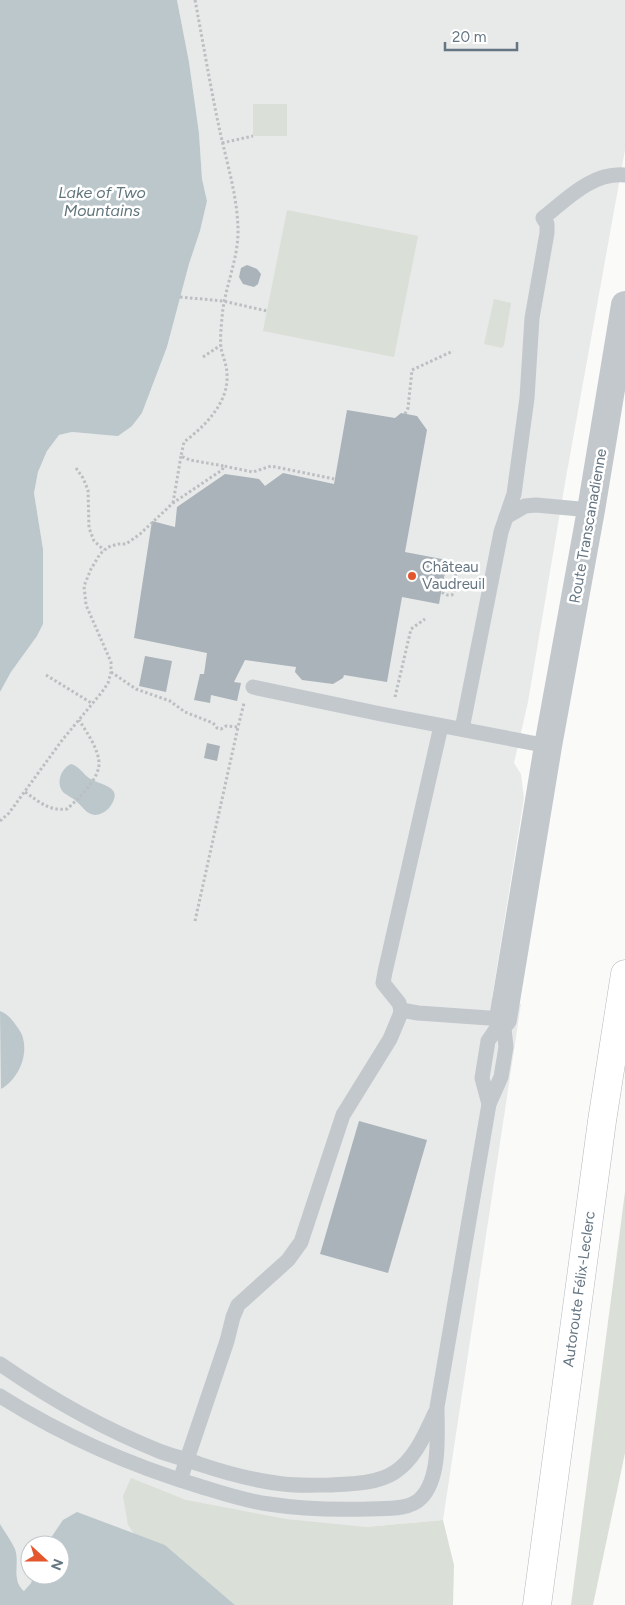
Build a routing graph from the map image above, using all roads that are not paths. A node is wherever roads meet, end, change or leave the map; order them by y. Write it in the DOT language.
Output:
graph roads {
  1 [pos="625,175"];
  2 [pos="625,305"];
  3 [pos="591,510"];
  4 [pos="506,517"];
  5 [pos="253,687"];
  6 [pos="441,726"];
  7 [pos="462,729"];
  8 [pos="548,746"];
  9 [pos="625,974"];
  10 [pos="401,1010"];
  11 [pos="503,1019"];
  12 [pos="625,1064"];
  13 [pos="602,1121"];
  14 [pos="0,1364"];
  15 [pos="0,1396"];
  16 [pos="438,1407"];
  17 [pos="187,1460"];
  18 [pos="180,1480"];
  19 [pos="537,1605"];
  1 -- 4 [label="lane"];
  2 -- 3 [label="street, Route Transcanadienne"];
  3 -- 4 [label="lane"];
  3 -- 8 [label="street, Route Transcanadienne"];
  4 -- 7 [label="lane"];
  5 -- 6 [label="lane"];
  6 -- 7 [label="lane"];
  6 -- 10 [label="lane"];
  7 -- 8 [label="lane"];
  8 -- 11 [label="street, Route Transcanadienne"];
  9 -- 13 [label="highway, Autoroute Félix-Leclerc"];
  10 -- 11 [label="lane"];
  10 -- 17 [label="lane"];
  11 -- 16 [label="lane"];
  12 -- 13 [label="lane"];
  13 -- 19 [label="highway, Autoroute Félix-Leclerc"];
  14 -- 17 [label="lane"];
  15 -- 18 [label="lane"];
  16 -- 17 [label="lane"];
  16 -- 18 [label="lane"];
  17 -- 18 [label="lane"];
}
